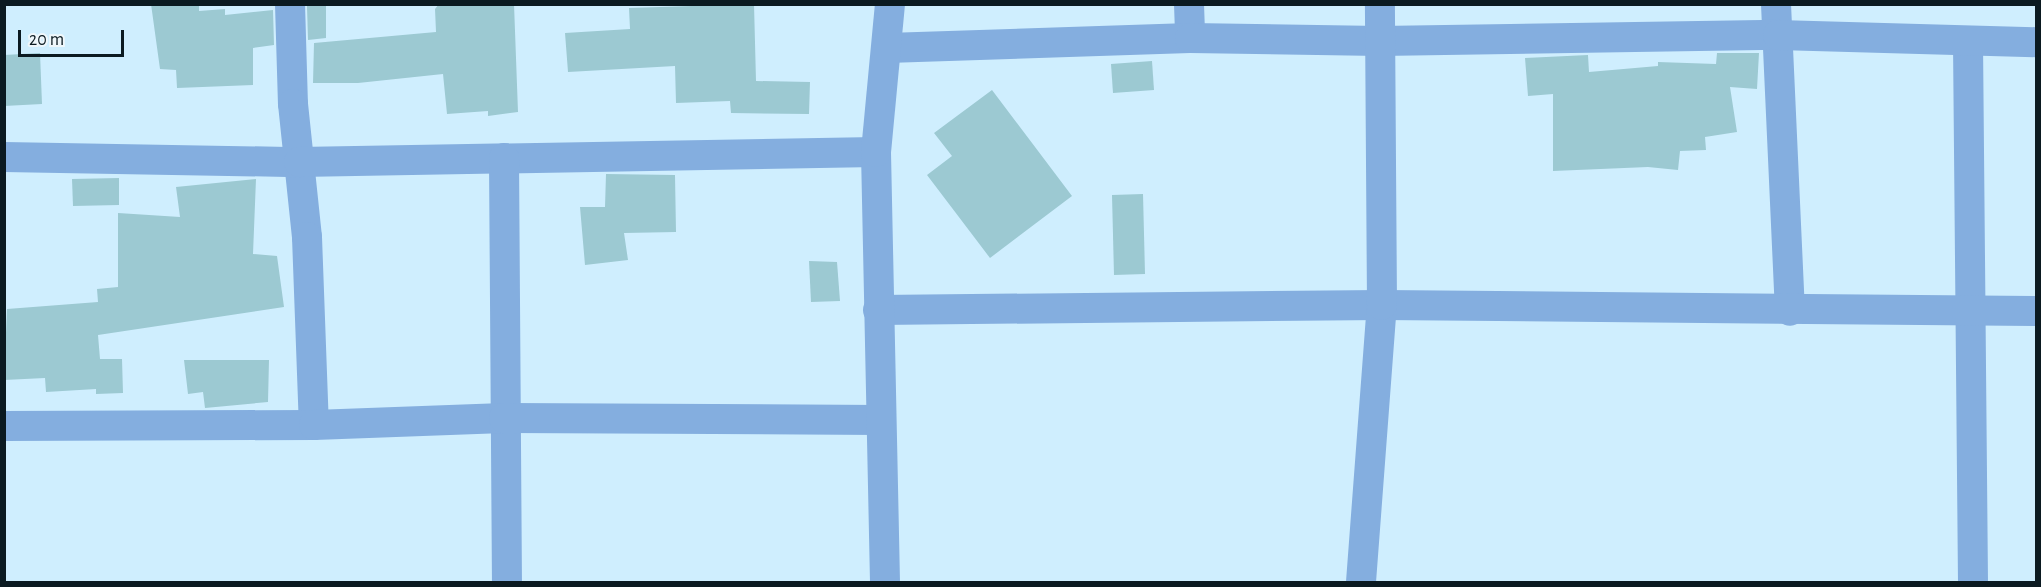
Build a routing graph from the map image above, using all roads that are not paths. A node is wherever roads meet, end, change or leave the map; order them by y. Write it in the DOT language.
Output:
graph roads {
  1 [pos="290,4"];
  2 [pos="890,4"];
  3 [pos="1189,4"];
  4 [pos="1380,4"];
  5 [pos="1776,4"];
  6 [pos="1778,34"];
  7 [pos="1190,38"];
  8 [pos="1380,41"];
  9 [pos="1968,42"];
  10 [pos="2037,42"];
  11 [pos="887,48"];
  12 [pos="876,153"];
  13 [pos="4,157"];
  14 [pos="504,158"];
  15 [pos="299,162"];
  16 [pos="1382,305"];
  17 [pos="878,310"];
  18 [pos="1790,310"];
  19 [pos="1971,311"];
  20 [pos="2037,311"];
  21 [pos="504,418"];
  22 [pos="881,420"];
  23 [pos="314,425"];
  24 [pos="4,426"];
  25 [pos="507,582"];
  26 [pos="885,582"];
  27 [pos="1361,582"];
  28 [pos="1973,582"];
  1 -- 15 [label="street"];
  2 -- 11 [label="street"];
  3 -- 7 [label="street"];
  4 -- 8 [label="street"];
  5 -- 6 [label="street"];
  6 -- 8 [label="street"];
  6 -- 9 [label="street"];
  6 -- 18 [label="street"];
  7 -- 8 [label="street"];
  7 -- 11 [label="street"];
  8 -- 16 [label="street"];
  9 -- 10 [label="street"];
  9 -- 19 [label="street"];
  11 -- 12 [label="street"];
  12 -- 14 [label="street"];
  12 -- 17 [label="street"];
  13 -- 15 [label="street"];
  14 -- 15 [label="street"];
  14 -- 21 [label="street"];
  15 -- 23 [label="street"];
  16 -- 17 [label="street"];
  16 -- 18 [label="street"];
  16 -- 27 [label="street"];
  17 -- 22 [label="street"];
  18 -- 19 [label="street"];
  19 -- 20 [label="street"];
  19 -- 28 [label="street"];
  21 -- 22 [label="street"];
  21 -- 23 [label="street"];
  21 -- 25 [label="street"];
  22 -- 26 [label="street"];
  23 -- 24 [label="street"];
}
